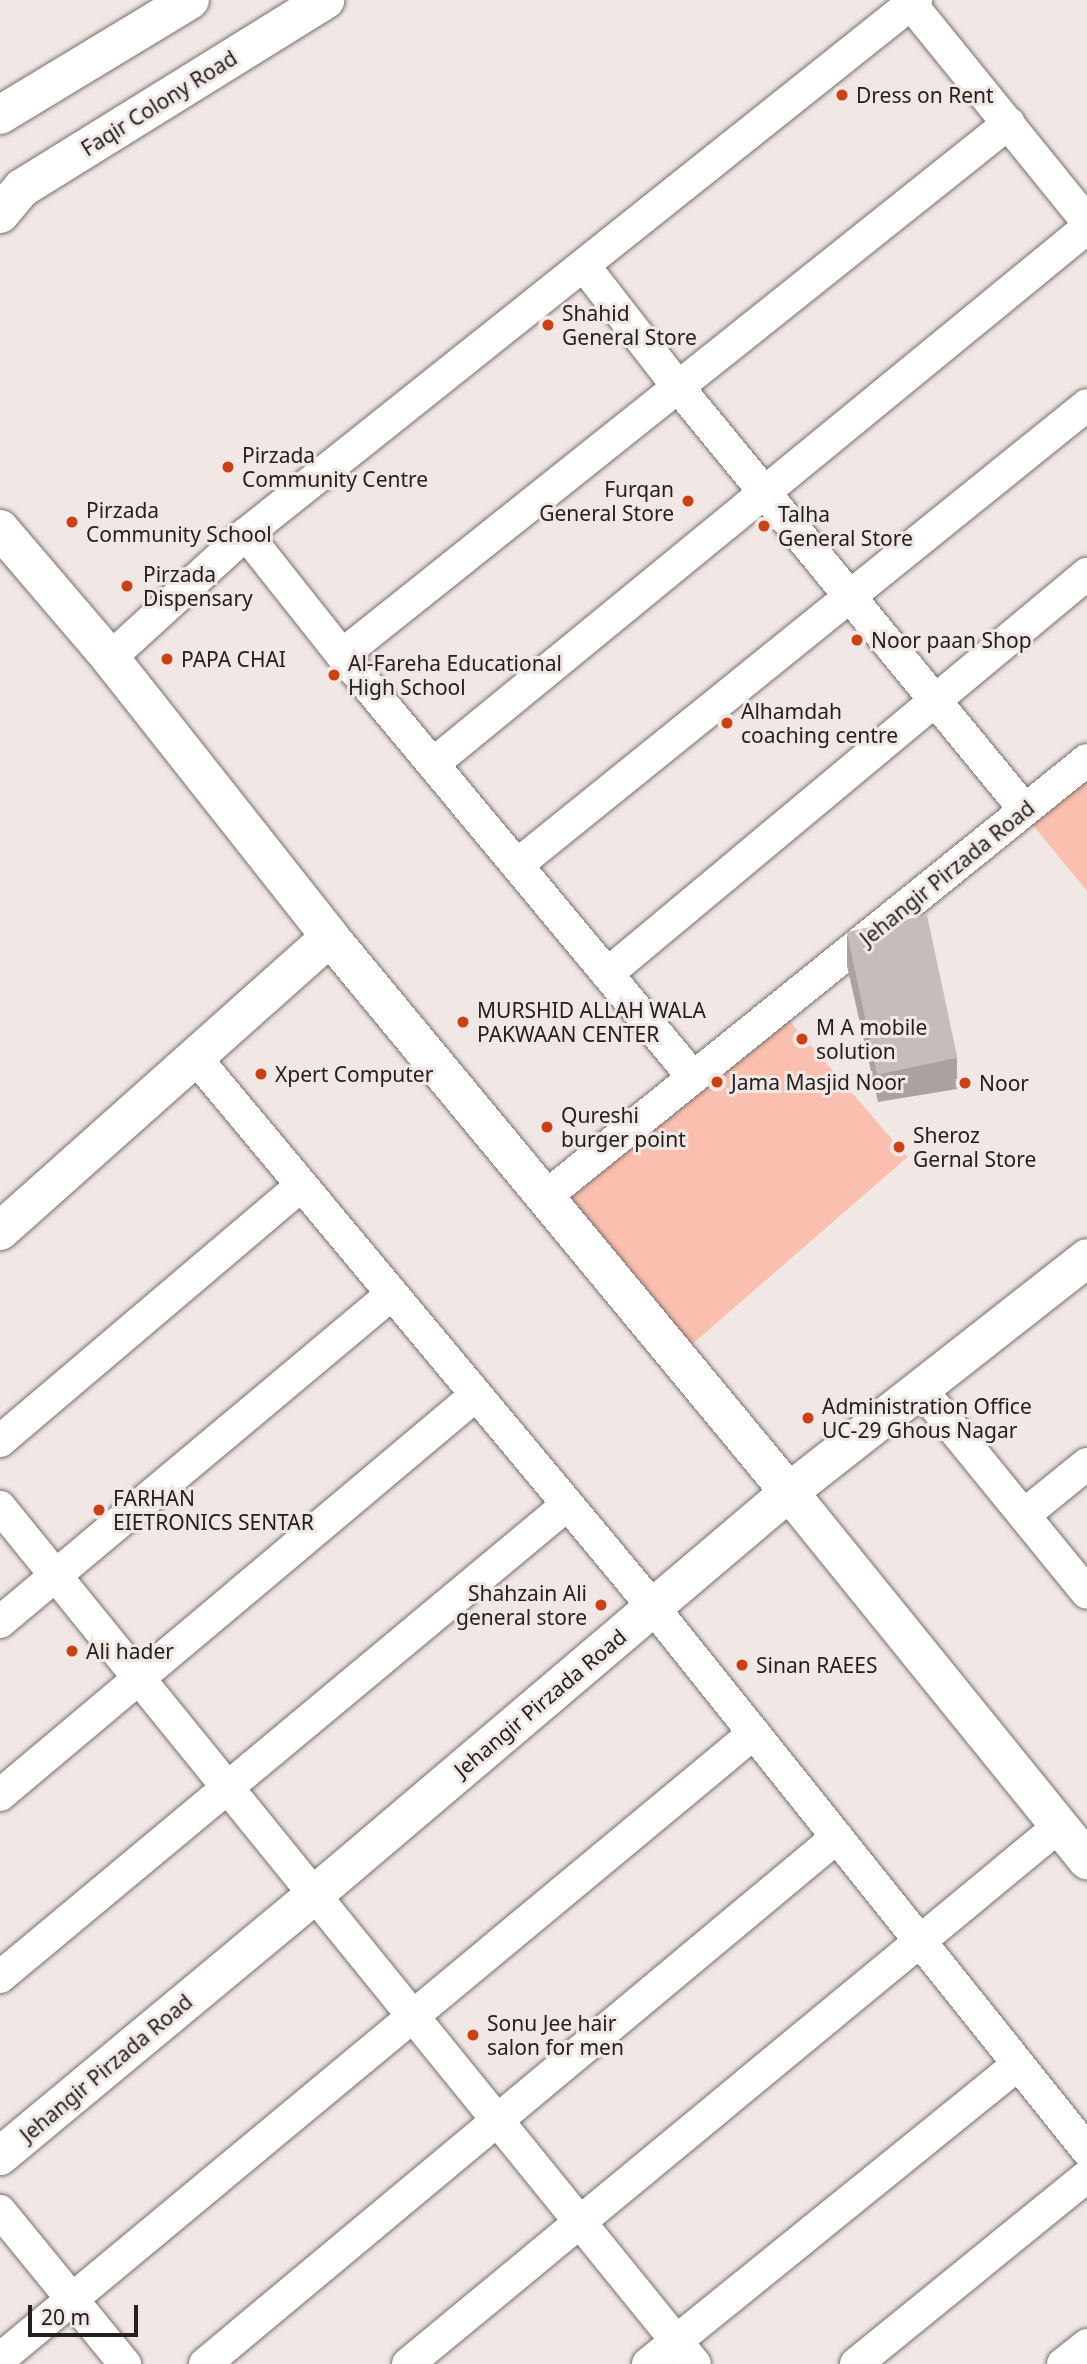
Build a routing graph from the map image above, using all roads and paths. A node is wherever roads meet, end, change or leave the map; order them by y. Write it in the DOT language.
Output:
graph roads {
  1 [pos="190,0"];
  2 [pos="325,0"];
  3 [pos="914,2"];
  4 [pos="0,115"];
  5 [pos="1009,123"];
  6 [pos="0,214"];
  7 [pos="1087,221"];
  8 [pos="1087,228"];
  9 [pos="585,267"];
  10 [pos="678,387"];
  11 [pos="1087,405"];
  12 [pos="764,492"];
  13 [pos="0,529"];
  14 [pos="246,534"];
  15 [pos="1087,574"];
  16 [pos="850,597"];
  17 [pos="342,655"];
  18 [pos="110,658"];
  19 [pos="935,700"];
  20 [pos="1087,760"];
  21 [pos="433,764"];
  22 [pos="1025,810"];
  23 [pos="517,865"];
  24 [pos="330,937"];
  25 [pos="607,974"];
  26 [pos="195,1057"];
  27 [pos="693,1077"];
  28 [pos="301,1186"];
  29 [pos="545,1197"];
  30 [pos="0,1231"];
  31 [pos="1087,1258"];
  32 [pos="392,1294"];
  33 [pos="920,1388"];
  34 [pos="476,1395"];
  35 [pos="0,1441"];
  36 [pos="1087,1464"];
  37 [pos="789,1492"];
  38 [pos="567,1504"];
  39 [pos="0,1507"];
  40 [pos="1024,1515"];
  41 [pos="56,1576"];
  42 [pos="1087,1593"];
  43 [pos="653,1607"];
  44 [pos="0,1622"];
  45 [pos="139,1679"];
  46 [pos="754,1733"];
  47 [pos="227,1788"];
  48 [pos="0,1796"];
  49 [pos="837,1837"];
  50 [pos="1077,1842"];
  51 [pos="314,1895"];
  52 [pos="920,1941"];
  53 [pos="0,1977"];
  54 [pos="413,2017"];
  55 [pos="1018,2064"];
  56 [pos="497,2121"];
  57 [pos="1087,2150"];
  58 [pos="0,2156"];
  59 [pos="1087,2176"];
  60 [pos="0,2211"];
  61 [pos="579,2222"];
  62 [pos="72,2300"];
  63 [pos="1087,2345"];
  64 [pos="685,2353"];
  65 [pos="0,2360"];
  66 [pos="125,2364"];
  67 [pos="205,2364"];
  68 [pos="408,2364"];
  69 [pos="648,2364"];
  70 [pos="856,2364"];
  71 [pos="1063,2364"];
  1 -- 4 [label="main road"];
  2 -- 6 [label="main road, Faqir Colony Road"];
  3 -- 5 [label="street"];
  3 -- 9 [label="street"];
  5 -- 7 [label="street"];
  5 -- 10 [label="street"];
  8 -- 12 [label="street"];
  9 -- 10 [label="street"];
  9 -- 14 [label="street"];
  10 -- 12 [label="street"];
  10 -- 17 [label="street"];
  11 -- 16 [label="street"];
  12 -- 16 [label="street"];
  12 -- 21 [label="street"];
  13 -- 18 [label="main road"];
  14 -- 17 [label="street"];
  14 -- 18 [label="street"];
  15 -- 19 [label="street"];
  16 -- 19 [label="street"];
  16 -- 23 [label="street"];
  17 -- 21 [label="street"];
  18 -- 24 [label="main road"];
  19 -- 22 [label="street"];
  19 -- 25 [label="street"];
  20 -- 22 [label="street, Jehangir Pirzada Road"];
  21 -- 23 [label="street"];
  22 -- 27 [label="street, Jehangir Pirzada Road"];
  23 -- 25 [label="street"];
  24 -- 26 [label="main road"];
  24 -- 29 [label="main road"];
  25 -- 27 [label="street"];
  26 -- 28 [label="street"];
  26 -- 30 [label="main road"];
  27 -- 29 [label="street, Jehangir Pirzada Road"];
  28 -- 32 [label="street"];
  28 -- 35 [label="street"];
  29 -- 37 [label="main road"];
  31 -- 33 [label="main road, Jehangir Pirzada Road"];
  32 -- 34 [label="street"];
  32 -- 41 [label="street"];
  33 -- 37 [label="main road, Jehangir Pirzada Road"];
  33 -- 40 [label="street"];
  34 -- 38 [label="street"];
  34 -- 45 [label="street"];
  36 -- 40 [label="street"];
  37 -- 43 [label="main road, Jehangir Pirzada Road"];
  37 -- 50 [label="main road"];
  38 -- 43 [label="street"];
  38 -- 47 [label="street"];
  39 -- 41 [label="street"];
  40 -- 42 [label="street"];
  41 -- 44 [label="street"];
  41 -- 45 [label="street"];
  43 -- 46 [label="street"];
  43 -- 51 [label="main road, Jehangir Pirzada Road"];
  45 -- 47 [label="street"];
  45 -- 48 [label="street"];
  46 -- 49 [label="street"];
  46 -- 54 [label="street"];
  47 -- 51 [label="street"];
  47 -- 53 [label="street"];
  49 -- 52 [label="street"];
  49 -- 56 [label="street"];
  50 -- 52 [label="street"];
  51 -- 54 [label="street"];
  51 -- 58 [label="main road, Jehangir Pirzada Road"];
  52 -- 55 [label="street"];
  52 -- 61 [label="street"];
  54 -- 56 [label="street"];
  54 -- 62 [label="street"];
  55 -- 57 [label="street"];
  55 -- 64 [label="street"];
  56 -- 61 [label="street"];
  56 -- 67 [label="street"];
  59 -- 70 [label="street"];
  60 -- 62 [label="street"];
  61 -- 64 [label="street"];
  61 -- 68 [label="street"];
  62 -- 65 [label="street"];
  62 -- 66 [label="street"];
  63 -- 71 [label="street"];
  64 -- 69 [label="street"];
}
